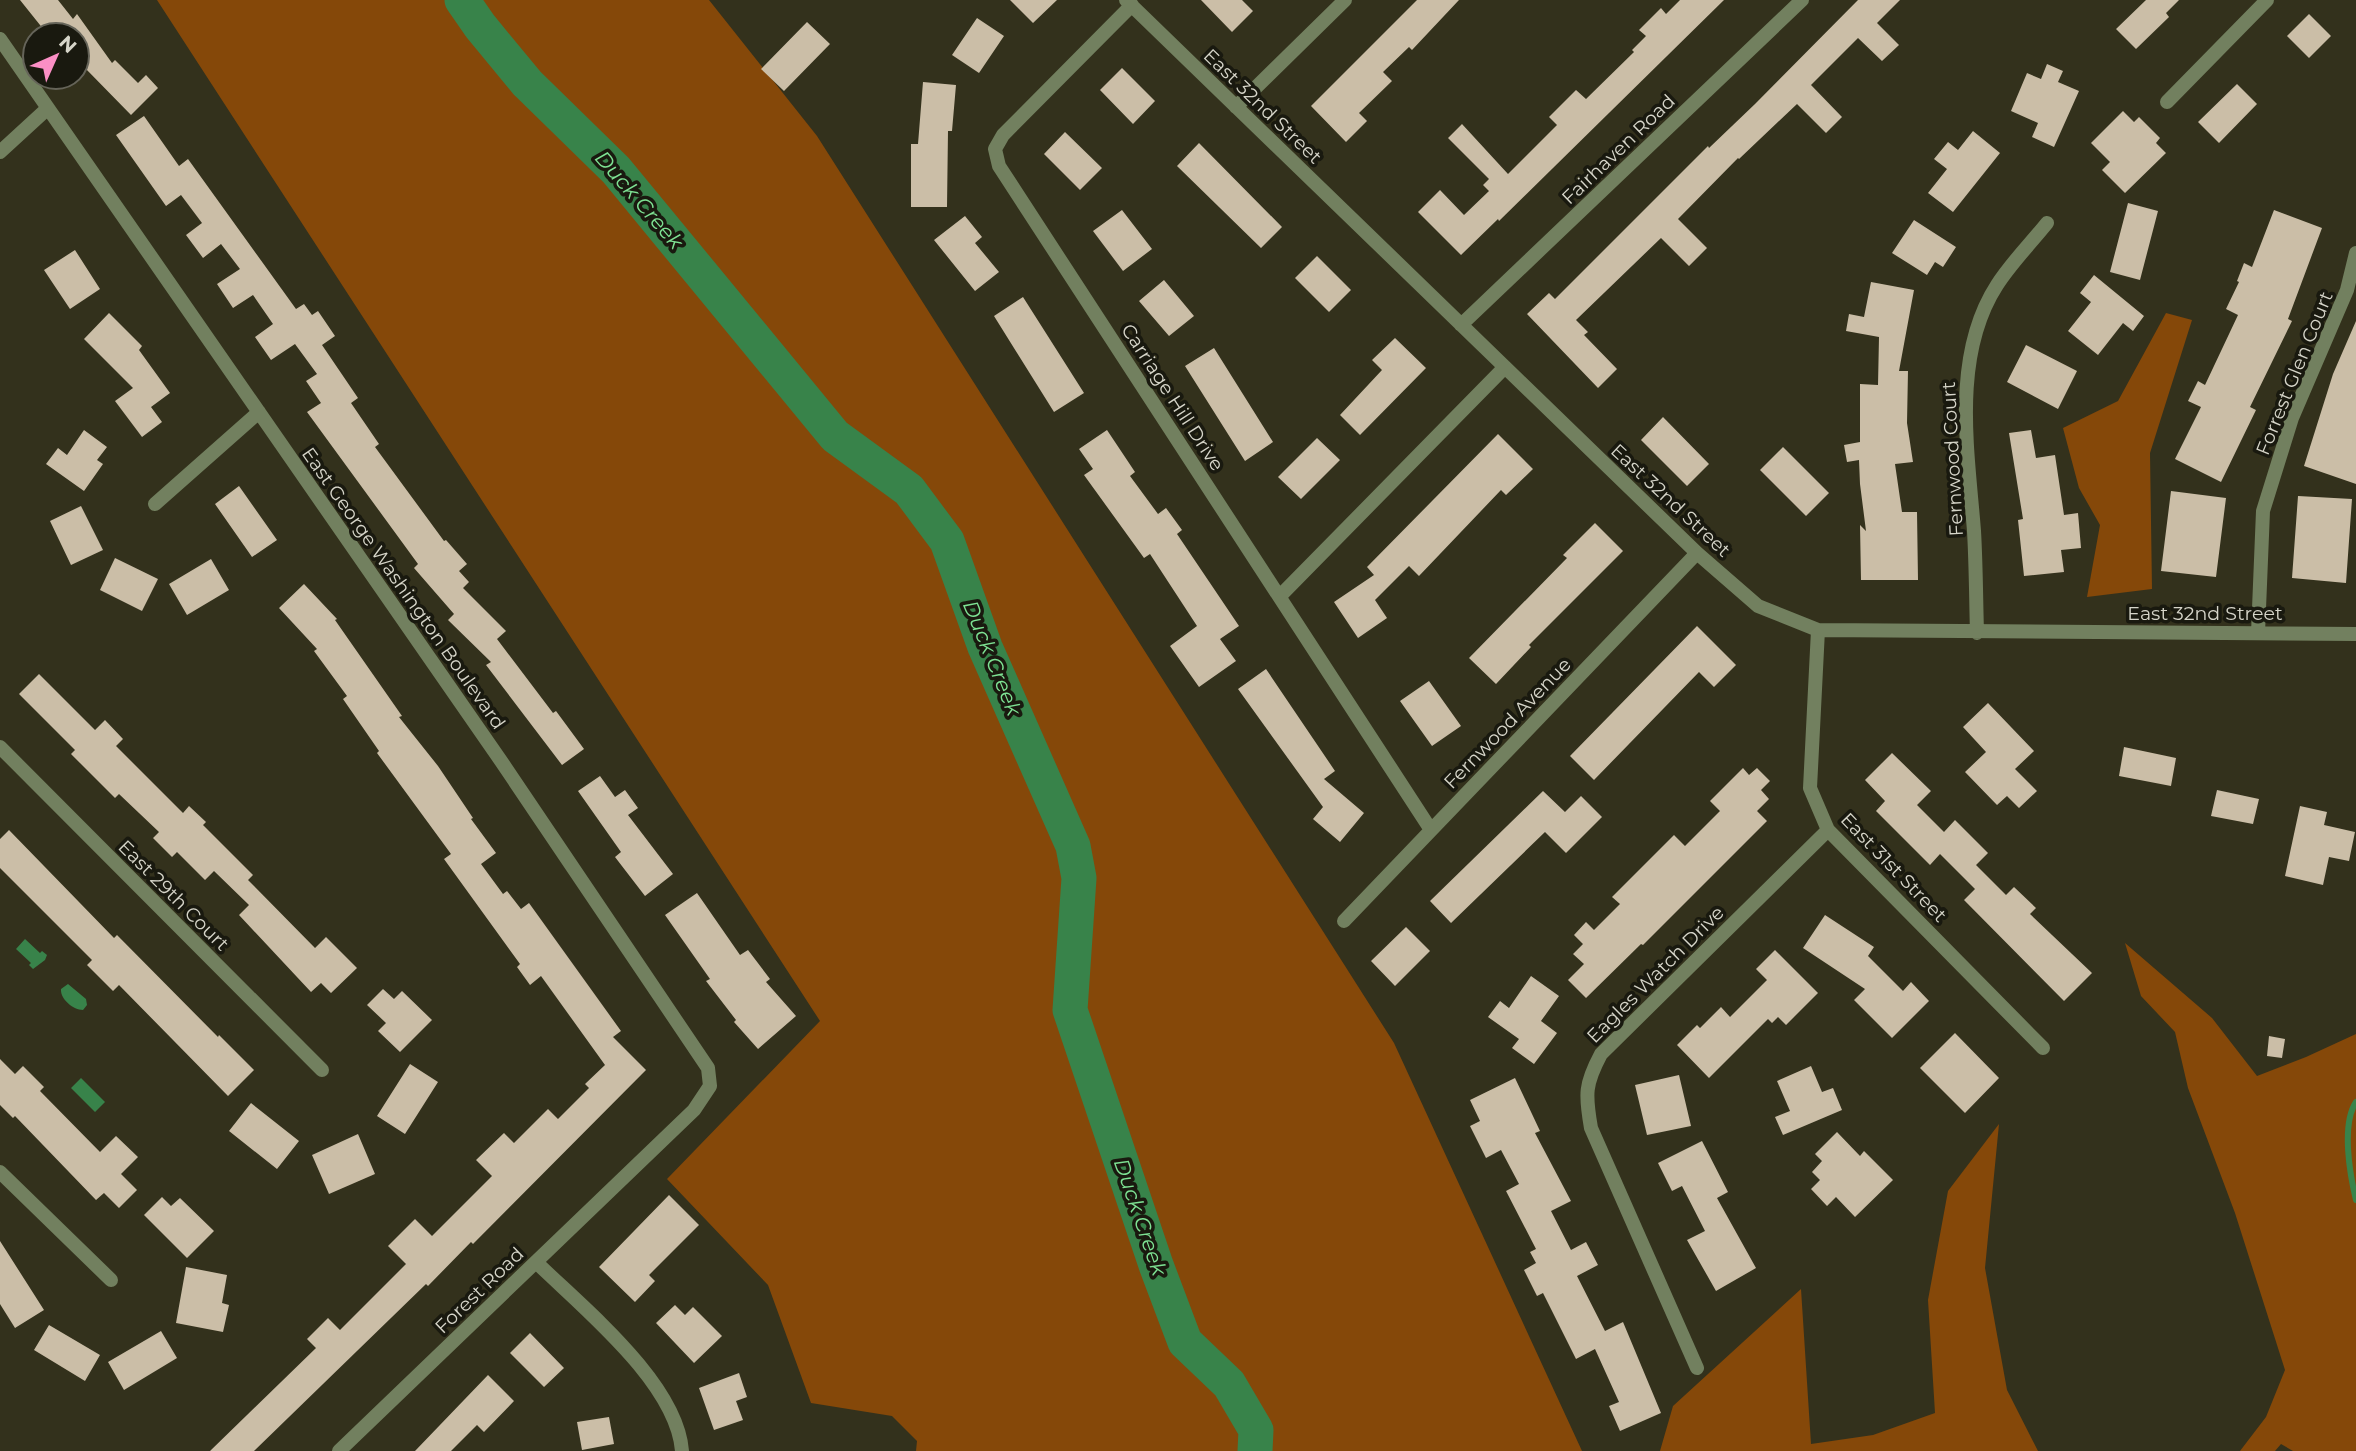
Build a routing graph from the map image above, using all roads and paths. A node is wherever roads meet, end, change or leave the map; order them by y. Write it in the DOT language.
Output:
graph roads {
  1 [pos="1345,0"];
  2 [pos="1802,0"];
  3 [pos="2267,0"];
  4 [pos="1129,3"];
  5 [pos="0,39"];
  6 [pos="2167,102"];
  7 [pos="1237,107"];
  8 [pos="48,108"];
  9 [pos="0,152"];
  10 [pos="2048,223"];
  11 [pos="2356,253"];
  12 [pos="1461,325"];
  13 [pos="1505,367"];
  14 [pos="259,412"];
  15 [pos="155,504"];
  16 [pos="1697,553"];
  17 [pos="1280,596"];
  18 [pos="1818,630"];
  19 [pos="2258,632"];
  20 [pos="1977,633"];
  21 [pos="2356,634"];
  22 [pos="0,747"];
  23 [pos="1431,830"];
  24 [pos="1828,830"];
  25 [pos="1344,921"];
  26 [pos="2043,1048"];
  27 [pos="322,1070"];
  28 [pos="646,1156"];
  29 [pos="0,1172"];
  30 [pos="536,1262"];
  31 [pos="111,1280"];
  32 [pos="1697,1368"];
  33 [pos="340,1451"];
  34 [pos="682,1451"];
  1 -- 7 [label="street"];
  2 -- 12 [label="street, Fairhaven Road"];
  3 -- 6 [label="street"];
  4 -- 7 [label="street, East 32nd Street"];
  4 -- 17 [label="street, Carriage Hill Drive"];
  5 -- 8 [label="street, East George Washington Boulevard"];
  7 -- 12 [label="street, East 32nd Street"];
  8 -- 9 [label="street"];
  8 -- 14 [label="street, East George Washington Boulevard"];
  10 -- 20 [label="street, Fernwood Court"];
  11 -- 19 [label="street, Forrest Glen Court"];
  12 -- 13 [label="street, East 32nd Street"];
  13 -- 16 [label="street, East 32nd Street"];
  13 -- 17 [label="street"];
  14 -- 15 [label="street"];
  14 -- 28 [label="street, East George Washington Boulevard"];
  16 -- 18 [label="street, East 32nd Street"];
  16 -- 23 [label="street, Fernwood Avenue"];
  17 -- 23 [label="street, Carriage Hill Drive"];
  18 -- 20 [label="street, East 32nd Street"];
  18 -- 24 [label="street, East 31st Street"];
  19 -- 20 [label="street, East 32nd Street"];
  19 -- 21 [label="street, East 32nd Street"];
  22 -- 27 [label="street, East 29th Court"];
  23 -- 25 [label="street, Fernwood Avenue"];
  24 -- 26 [label="street, East 31st Street"];
  24 -- 32 [label="street, Eagles Watch Drive"];
  28 -- 30 [label="street, Forest Road"];
  29 -- 31 [label="street"];
  30 -- 33 [label="street, Forest Road"];
  30 -- 34 [label="street"];
}
